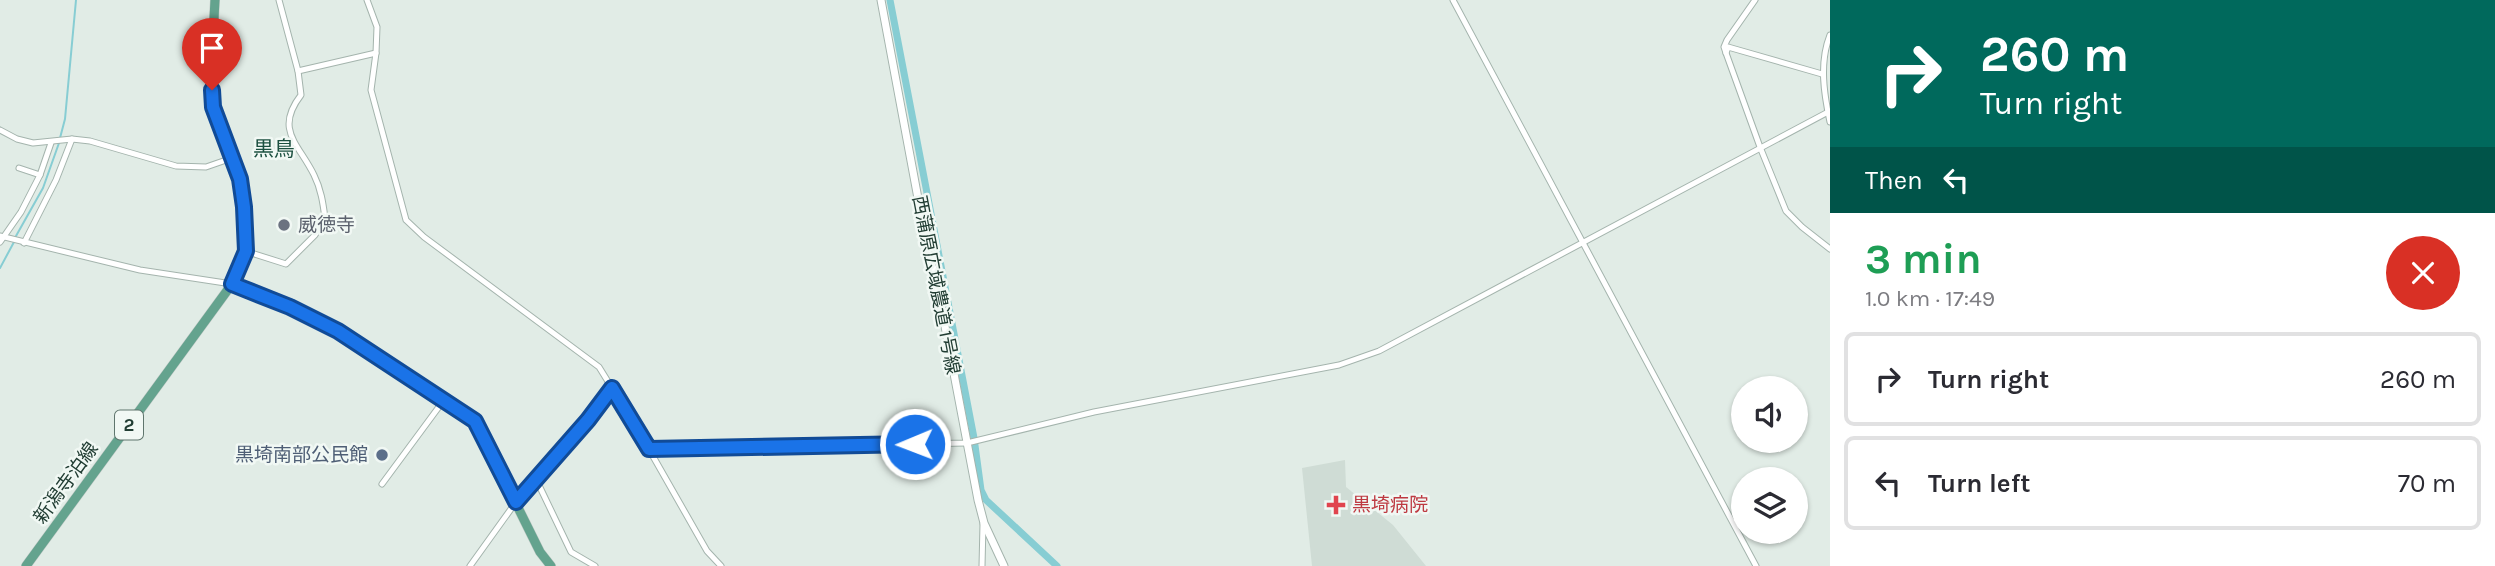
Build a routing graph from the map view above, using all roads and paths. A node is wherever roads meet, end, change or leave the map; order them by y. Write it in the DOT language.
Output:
graph roads {
  1 [pos="215,0"];
  2 [pos="279,0"];
  3 [pos="367,0"];
  4 [pos="881,0"];
  5 [pos="1453,0"];
  6 [pos="1755,0"];
  7 [pos="1830,35"];
  8 [pos="1726,52"];
  9 [pos="376,53"];
  10 [pos="298,71"];
  11 [pos="1822,74"];
  12 [pos="1829,112"];
  13 [pos="1830,122"];
  14 [pos="0,130"];
  15 [pos="69,140"];
  16 [pos="53,143"];
  17 [pos="1760,147"];
  18 [pos="232,158"];
  19 [pos="19,168"];
  20 [pos="40,175"];
  21 [pos="2,238"];
  22 [pos="23,242"];
  23 [pos="1584,242"];
  24 [pos="1830,250"];
  25 [pos="246,251"];
  26 [pos="232,284"];
  27 [pos="612,388"];
  28 [pos="444,400"];
  29 [pos="967,443"];
  30 [pos="649,449"];
  31 [pos="536,479"];
  32 [pos="382,484"];
  33 [pos="516,502"];
  34 [pos="984,523"];
  35 [pos="26,566"];
  36 [pos="470,566"];
  37 [pos="551,566"];
  38 [pos="595,566"];
  39 [pos="721,566"];
  40 [pos="982,566"];
  41 [pos="1004,566"];
  42 [pos="1756,566"];
  1 -- 18 [label="main road, 2"];
  2 -- 10 [label="street"];
  3 -- 9 [label="street"];
  4 -- 29 [label="street, 西蒲原広域農道 1号線"];
  5 -- 23 [label="street"];
  6 -- 8 [label="street"];
  7 -- 11 [label="street"];
  8 -- 11 [label="street"];
  8 -- 17 [label="street"];
  9 -- 10 [label="street"];
  9 -- 27 [label="street"];
  10 -- 25 [label="street"];
  11 -- 12 [label="street"];
  12 -- 13 [label="street"];
  12 -- 17 [label="street"];
  14 -- 16 [label="street"];
  15 -- 16 [label="street"];
  15 -- 18 [label="street"];
  15 -- 22 [label="street"];
  16 -- 20 [label="street"];
  17 -- 23 [label="street"];
  17 -- 24 [label="street"];
  18 -- 25 [label="main road, 2"];
  19 -- 20 [label="street"];
  20 -- 21 [label="street"];
  21 -- 22 [label="street"];
  22 -- 26 [label="street"];
  23 -- 29 [label="street"];
  23 -- 42 [label="street"];
  25 -- 26 [label="main road, 2"];
  26 -- 28 [label="main road"];
  26 -- 35 [label="main road, 新潟寺泊線 / 2"];
  27 -- 30 [label="street"];
  27 -- 31 [label="street"];
  28 -- 32 [label="street"];
  28 -- 33 [label="main road"];
  29 -- 30 [label="street"];
  29 -- 34 [label="street, 西蒲原広域農道 1号線"];
  30 -- 39 [label="street"];
  31 -- 33 [label="street"];
  31 -- 38 [label="street"];
  33 -- 36 [label="street"];
  33 -- 37 [label="main road"];
  34 -- 40 [label="street"];
  34 -- 41 [label="street, 西蒲原広域農道 1号線"];
}
